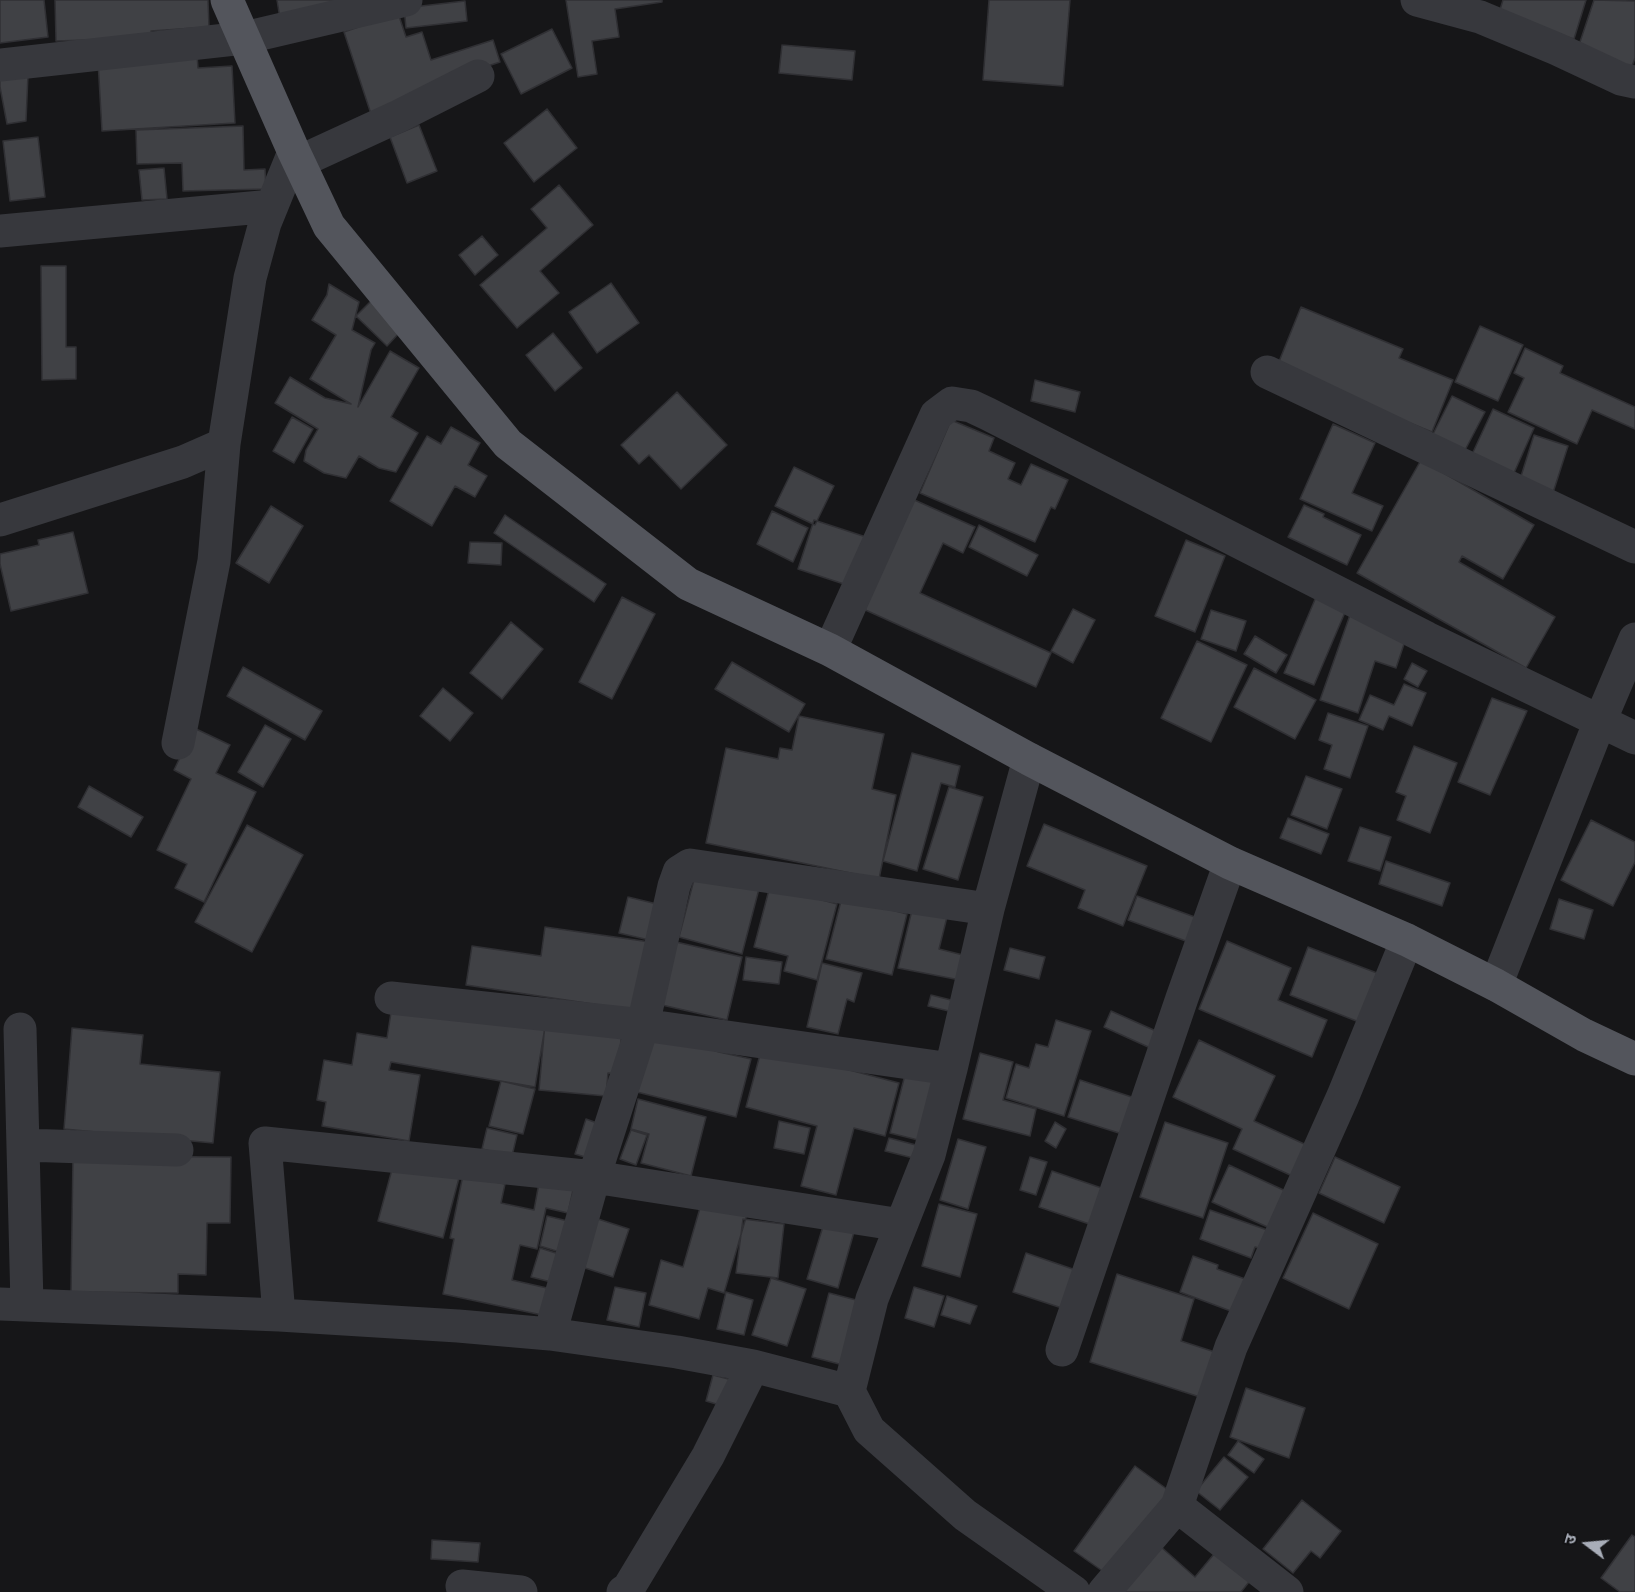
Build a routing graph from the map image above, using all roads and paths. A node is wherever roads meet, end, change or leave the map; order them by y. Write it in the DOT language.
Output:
graph roads {
  1 [pos="228,0"];
  2 [pos="406,0"];
  3 [pos="1417,0"];
  4 [pos="244,38"];
  5 [pos="0,64"];
  6 [pos="478,76"];
  7 [pos="1635,82"];
  8 [pos="296,157"];
  9 [pos="272,206"];
  10 [pos="0,231"];
  11 [pos="1267,372"];
  12 [pos="224,444"];
  13 [pos="0,520"];
  14 [pos="1635,547"];
  15 [pos="1635,639"];
  16 [pos="830,650"];
  17 [pos="1600,721"];
  18 [pos="1635,738"];
  19 [pos="178,743"];
  20 [pos="1029,759"];
  21 [pos="1230,863"];
  22 [pos="988,909"];
  23 [pos="1407,940"];
  24 [pos="1496,985"];
  25 [pos="392,998"];
  26 [pos="643,1025"];
  27 [pos="20,1029"];
  28 [pos="1635,1059"];
  29 [pos="951,1068"];
  30 [pos="23,1145"];
  31 [pos="177,1150"];
  32 [pos="594,1177"];
  33 [pos="901,1225"];
  34 [pos="14,1304"];
  35 [pos="279,1316"];
  36 [pos="550,1334"];
  37 [pos="1062,1350"];
  38 [pos="753,1366"];
  39 [pos="849,1391"];
  40 [pos="1177,1506"];
  41 [pos="462,1586"];
  42 [pos="521,1592"];
  43 [pos="623,1592"];
  44 [pos="1074,1592"];
  45 [pos="1104,1592"];
  46 [pos="1287,1592"];
  1 -- 4 [label="main road"];
  2 -- 4 [label="street"];
  3 -- 7 [label="street"];
  4 -- 5 [label="street"];
  4 -- 8 [label="main road"];
  6 -- 8 [label="street"];
  8 -- 9 [label="street"];
  8 -- 16 [label="main road"];
  9 -- 10 [label="street"];
  9 -- 12 [label="street"];
  11 -- 14 [label="street"];
  12 -- 13 [label="street"];
  12 -- 19 [label="street"];
  15 -- 17 [label="street"];
  16 -- 17 [label="street"];
  16 -- 20 [label="main road"];
  17 -- 18 [label="street"];
  17 -- 24 [label="street"];
  20 -- 21 [label="main road"];
  20 -- 22 [label="street"];
  21 -- 23 [label="main road"];
  21 -- 37 [label="street"];
  22 -- 26 [label="street"];
  22 -- 29 [label="street"];
  23 -- 24 [label="main road"];
  23 -- 40 [label="street"];
  24 -- 28 [label="main road"];
  25 -- 26 [label="street"];
  26 -- 29 [label="street"];
  26 -- 32 [label="street"];
  27 -- 30 [label="street"];
  29 -- 33 [label="street"];
  30 -- 31 [label="street"];
  30 -- 34 [label="street"];
  32 -- 33 [label="street"];
  32 -- 35 [label="street"];
  32 -- 36 [label="street"];
  33 -- 39 [label="street"];
  34 -- 35 [label="street"];
  35 -- 36 [label="street"];
  36 -- 38 [label="street"];
  38 -- 39 [label="street"];
  38 -- 43 [label="street"];
  39 -- 44 [label="street"];
  40 -- 45 [label="street"];
  40 -- 46 [label="street"];
  41 -- 42 [label="street"];
}
